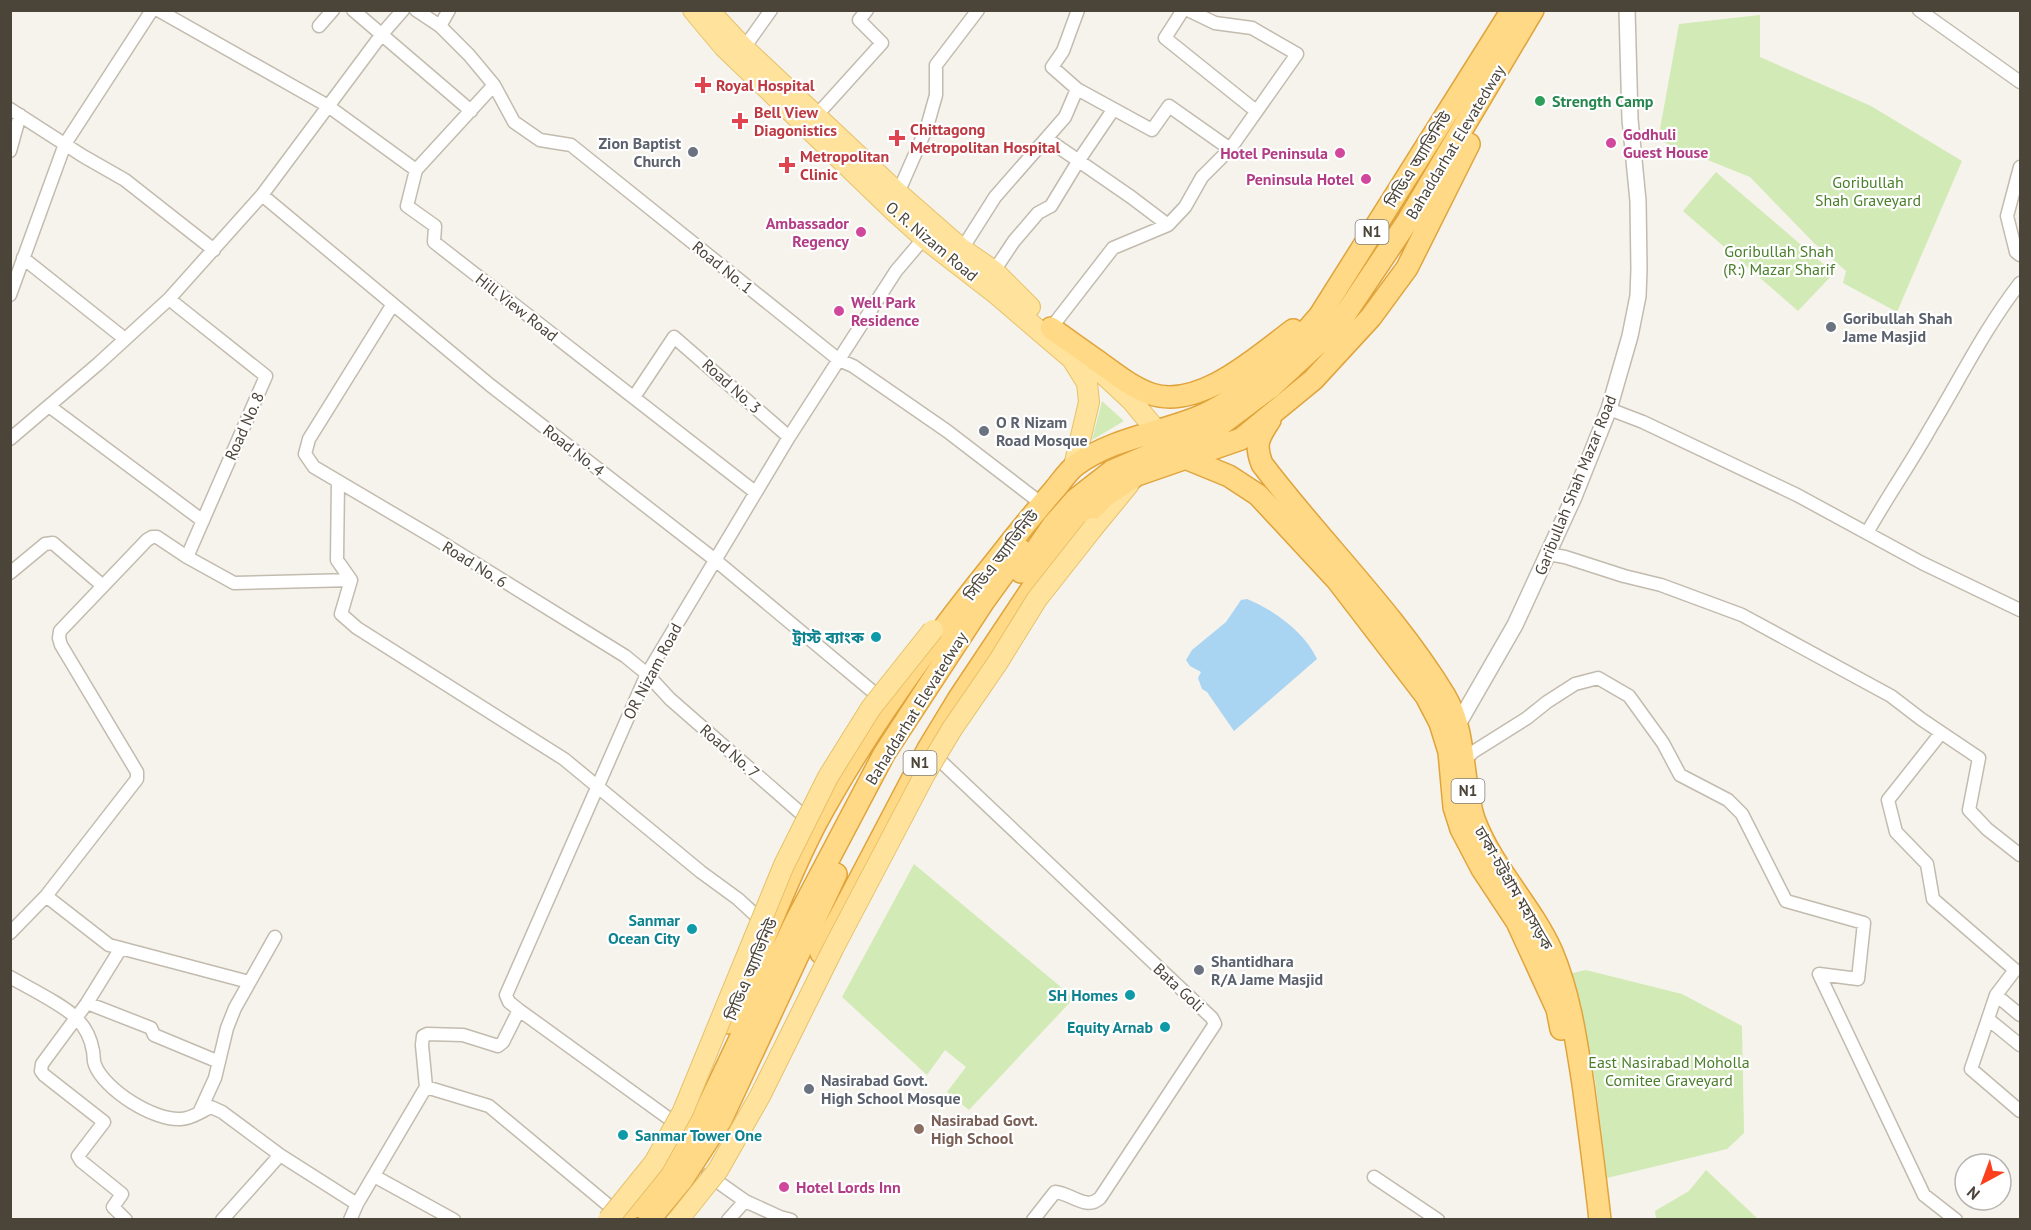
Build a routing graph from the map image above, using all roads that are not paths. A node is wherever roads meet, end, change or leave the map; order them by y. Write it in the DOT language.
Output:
graph roads {
  1 [pos="152,10"];
  2 [pos="158,10"];
  3 [pos="333,10"];
  4 [pos="353,10"];
  5 [pos="403,10"];
  6 [pos="416,10"];
  7 [pos="449,10"];
  8 [pos="693,10"];
  9 [pos="709,10"];
  10 [pos="771,10"];
  11 [pos="867,10"];
  12 [pos="978,10"];
  13 [pos="1078,10"];
  14 [pos="1183,10"];
  15 [pos="1188,10"];
  16 [pos="1512,10"];
  17 [pos="1521,10"];
  18 [pos="1533,10"];
  19 [pos="1548,10"];
  20 [pos="1627,10"];
  21 [pos="1919,10"];
  22 [pos="440,26"];
  23 [pos="319,27"];
  24 [pos="382,34"];
  25 [pos="744,48"];
  26 [pos="2020,82"];
  27 [pos="494,85"];
  28 [pos="1077,89"];
  29 [pos="328,106"];
  30 [pos="1113,110"];
  31 [pos="471,111"];
  32 [pos="1256,111"];
  33 [pos="15,112"];
  34 [pos="816,116"];
  35 [pos="1047,139"];
  36 [pos="65,144"];
  37 [pos="1230,149"];
  38 [pos="10,151"];
  39 [pos="1078,160"];
  40 [pos="2020,167"];
  41 [pos="416,170"];
  42 [pos="898,193"];
  43 [pos="262,195"];
  44 [pos="1168,225"];
  45 [pos="924,238"];
  46 [pos="962,249"];
  47 [pos="214,250"];
  48 [pos="2020,255"];
  49 [pos="23,258"];
  50 [pos="994,272"];
  51 [pos="2020,283"];
  52 [pos="10,295"];
  53 [pos="169,299"];
  54 [pos="393,303"];
  55 [pos="1320,315"];
  56 [pos="1051,328"];
  57 [pos="125,339"];
  58 [pos="839,360"];
  59 [pos="634,398"];
  60 [pos="49,406"];
  61 [pos="1277,409"];
  62 [pos="1609,409"];
  63 [pos="1156,430"];
  64 [pos="789,437"];
  65 [pos="10,440"];
  66 [pos="1185,458"];
  67 [pos="1074,466"];
  68 [pos="1137,475"];
  69 [pos="338,481"];
  70 [pos="755,492"];
  71 [pos="1042,504"];
  72 [pos="203,521"];
  73 [pos="1867,533"];
  74 [pos="1548,554"];
  75 [pos="187,557"];
  76 [pos="714,559"];
  77 [pos="10,573"];
  78 [pos="982,579"];
  79 [pos="351,580"];
  80 [pos="103,586"];
  81 [pos="2020,610"];
  82 [pos="647,674"];
  83 [pos="887,704"];
  84 [pos="1457,726"];
  85 [pos="1941,733"];
  86 [pos="927,749"];
  87 [pos="1465,760"];
  88 [pos="597,785"];
  89 [pos="815,825"];
  90 [pos="2020,855"];
  91 [pos="46,896"];
  92 [pos="768,927"];
  93 [pos="10,933"];
  94 [pos="275,937"];
  95 [pos="120,948"];
  96 [pos="10,977"];
  97 [pos="249,982"];
  98 [pos="1996,995"];
  99 [pos="87,1003"];
  100 [pos="514,1006"];
  101 [pos="2020,1015"];
  102 [pos="76,1017"];
  103 [pos="1988,1018"];
  104 [pos="2020,1045"];
  105 [pos="219,1062"];
  106 [pos="426,1087"];
  107 [pos="2020,1111"];
  108 [pos="199,1113"];
  109 [pos="682,1128"];
  110 [pos="280,1155"];
  111 [pos="705,1173"];
  112 [pos="374,1176"];
  113 [pos="1374,1177"];
  114 [pos="745,1201"];
  115 [pos="357,1204"];
  116 [pos="621,1219"];
  117 [pos="126,1220"];
  118 [pos="222,1220"];
  119 [pos="350,1220"];
  120 [pos="454,1220"];
  121 [pos="649,1220"];
  122 [pos="672,1220"];
  123 [pos="678,1220"];
  124 [pos="728,1220"];
  125 [pos="791,1220"];
  126 [pos="1033,1220"];
  127 [pos="1438,1220"];
  128 [pos="1588,1220"];
  129 [pos="1600,1220"];
  130 [pos="1956,1220"];
  1 -- 36 [label="street"];
  2 -- 29 [label="street"];
  3 -- 23 [label="street"];
  4 -- 24 [label="street"];
  5 -- 24 [label="street"];
  6 -- 22 [label="street, Road No. 1"];
  7 -- 22 [label="street"];
  8 -- 45 [label="main road, O. R. Nizam Road"];
  9 -- 25 [label="main road"];
  10 -- 25 [label="street"];
  11 -- 34 [label="street"];
  12 -- 42 [label="street"];
  13 -- 28 [label="street"];
  14 -- 32 [label="street"];
  15 -- 32 [label="street"];
  16 -- 55 [label="highway, সিডিএ অ্যাভিনিউ / N1"];
  17 -- 116 [label="highway, Bahaddarhat Elevatedway"];
  18 -- 121 [label="highway, Bahaddarhat Elevatedway"];
  19 -- 61 [label="highway, সিডিএ অ্যাভিনিউ / N1"];
  20 -- 62 [label="street, Garibullah Shah Mazar Road"];
  21 -- 26 [label="street"];
  22 -- 27 [label="street, Road No. 1"];
  24 -- 29 [label="street"];
  24 -- 31 [label="street"];
  25 -- 34 [label="main road"];
  27 -- 31 [label="street"];
  27 -- 58 [label="street, Road No. 1"];
  28 -- 30 [label="street"];
  28 -- 35 [label="street"];
  29 -- 41 [label="street"];
  29 -- 43 [label="street"];
  30 -- 37 [label="street"];
  30 -- 39 [label="street"];
  31 -- 41 [label="street"];
  32 -- 37 [label="street"];
  33 -- 36 [label="street"];
  33 -- 38 [label="street"];
  34 -- 42 [label="main road"];
  35 -- 39 [label="street"];
  35 -- 46 [label="street"];
  36 -- 47 [label="street"];
  36 -- 49 [label="street"];
  37 -- 44 [label="street"];
  39 -- 44 [label="street"];
  39 -- 50 [label="street"];
  40 -- 48 [label="street"];
  41 -- 59 [label="street, Hill View Road"];
  42 -- 46 [label="main road"];
  43 -- 47 [label="street"];
  43 -- 54 [label="street, Road No. 4"];
  44 -- 56 [label="street"];
  45 -- 58 [label="street, OR Nizam Road"];
  45 -- 67 [label="main road, O. R. Nizam Road"];
  46 -- 50 [label="main road"];
  47 -- 53 [label="street"];
  49 -- 52 [label="street"];
  49 -- 57 [label="street"];
  50 -- 56 [label="main road"];
  51 -- 73 [label="street"];
  53 -- 57 [label="street"];
  53 -- 72 [label="street, Road No. 8"];
  54 -- 69 [label="street, Road No. 6"];
  54 -- 76 [label="street, Road No. 4"];
  55 -- 56 [label="highway"];
  55 -- 63 [label="highway, সিডিএ অ্যাভিনিউ / N1"];
  56 -- 63 [label="main road"];
  57 -- 60 [label="street"];
  58 -- 64 [label="street, OR Nizam Road"];
  58 -- 71 [label="street, Road No. 1"];
  59 -- 64 [label="street, Road No. 3"];
  59 -- 70 [label="street, Hill View Road"];
  60 -- 65 [label="street"];
  60 -- 72 [label="street"];
  61 -- 66 [label="highway, সিডিএ অ্যাভিনিউ / N1"];
  61 -- 84 [label="highway, ঢাকা-চট্টগ্রাম মহাসড়ক / N1"];
  62 -- 73 [label="street"];
  62 -- 74 [label="street, Garibullah Shah Mazar Road"];
  63 -- 67 [label="highway, সিডিএ অ্যাভিনিউ / N1"];
  64 -- 70 [label="street, OR Nizam Road"];
  66 -- 68 [label="highway, সিডিএ অ্যাভিনিউ / N1"];
  66 -- 128 [label="highway, ঢাকা-চট্টগ্রাম মহাসড়ক / N1"];
  67 -- 71 [label="highway, সিডিএ অ্যাভিনিউ / N1"];
  68 -- 86 [label="highway, সিডিএ অ্যাভিনিউ / N1"];
  68 -- 123 [label="main road, bridge"];
  69 -- 79 [label="street"];
  69 -- 82 [label="street, Road No. 6"];
  70 -- 76 [label="street, OR Nizam Road"];
  71 -- 78 [label="highway, সিডিএ অ্যাভিনিউ / N1"];
  72 -- 75 [label="street, Road No. 8"];
  73 -- 81 [label="street"];
  74 -- 84 [label="street, Garibullah Shah Mazar Road"];
  74 -- 85 [label="street"];
  75 -- 79 [label="street"];
  75 -- 80 [label="street"];
  76 -- 82 [label="street, OR Nizam Road"];
  76 -- 83 [label="street, Road No. 4"];
  77 -- 80 [label="street"];
  78 -- 83 [label="highway, সিডিএ অ্যাভিনিউ / N1"];
  78 -- 116 [label="main road, bridge"];
  79 -- 88 [label="street"];
  80 -- 91 [label="street"];
  82 -- 88 [label="street, OR Nizam Road"];
  82 -- 89 [label="street, Road No. 7"];
  83 -- 89 [label="highway, সিডিএ অ্যাভিনিউ / N1"];
  84 -- 87 [label="highway, ঢাকা-চট্টগ্রাম মহাসড়ক / N1"];
  85 -- 90 [label="street"];
  85 -- 98 [label="street"];
  86 -- 111 [label="highway, সিডিএ অ্যাভিনিউ / N1"];
  86 -- 126 [label="street, Bata Goli"];
  87 -- 129 [label="highway, ঢাকা-চট্টগ্রাম মহাসড়ক / N1"];
  87 -- 130 [label="street"];
  88 -- 92 [label="street"];
  88 -- 100 [label="street, OR Nizam Road"];
  89 -- 92 [label="highway, সিডিএ অ্যাভিনিউ / N1"];
  91 -- 93 [label="street"];
  91 -- 95 [label="street"];
  92 -- 109 [label="highway, সিডিএ অ্যাভিনিউ / N1"];
  94 -- 97 [label="street"];
  95 -- 97 [label="street"];
  95 -- 99 [label="street"];
  96 -- 102 [label="street"];
  97 -- 105 [label="street"];
  98 -- 101 [label="street"];
  98 -- 103 [label="street"];
  99 -- 102 [label="street"];
  99 -- 105 [label="street"];
  100 -- 106 [label="street, OR Nizam Road"];
  100 -- 109 [label="street"];
  102 -- 108 [label="street"];
  102 -- 117 [label="street"];
  103 -- 104 [label="street"];
  103 -- 107 [label="street"];
  105 -- 108 [label="street"];
  106 -- 112 [label="street"];
  106 -- 116 [label="street"];
  108 -- 110 [label="street"];
  109 -- 116 [label="highway, সিডিএ অ্যাভিনিউ / N1"];
  110 -- 115 [label="street"];
  110 -- 118 [label="street"];
  111 -- 114 [label="street"];
  111 -- 122 [label="highway, সিডিএ অ্যাভিনিউ / N1"];
  112 -- 115 [label="street"];
  112 -- 120 [label="street"];
  113 -- 127 [label="street"];
  114 -- 124 [label="street"];
  114 -- 125 [label="street"];
  115 -- 119 [label="street"];
}
